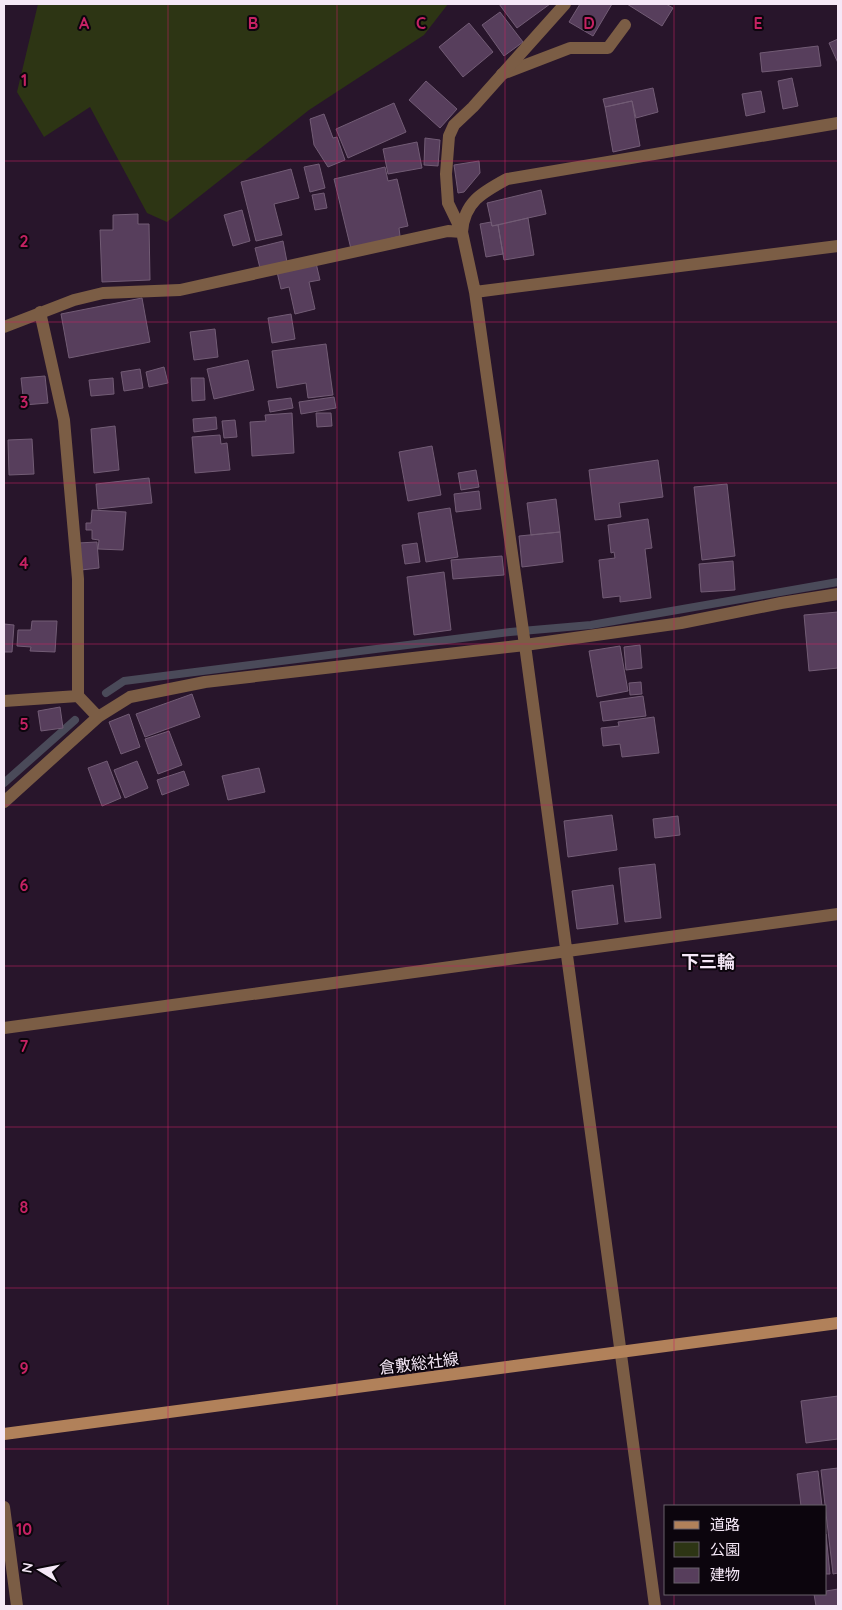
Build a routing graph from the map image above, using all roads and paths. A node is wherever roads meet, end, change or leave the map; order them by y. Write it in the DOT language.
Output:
graph roads {
  1 [pos="565,4"];
  2 [pos="625,25"];
  3 [pos="502,74"];
  4 [pos="838,123"];
  5 [pos="462,232"];
  6 [pos="838,246"];
  7 [pos="475,292"];
  8 [pos="40,312"];
  9 [pos="4,327"];
  10 [pos="838,594"];
  11 [pos="524,635"];
  12 [pos="78,696"];
  13 [pos="4,701"];
  14 [pos="98,717"];
  15 [pos="4,802"];
  16 [pos="838,914"];
  17 [pos="567,951"];
  18 [pos="4,1028"];
  19 [pos="838,1323"];
  20 [pos="621,1353"];
  21 [pos="4,1434"];
  22 [pos="4,1507"];
  23 [pos="17,1606"];
  24 [pos="655,1606"];
  1 -- 3 [label="street"];
  2 -- 3 [label="street"];
  3 -- 5 [label="street"];
  4 -- 5 [label="street"];
  5 -- 7 [label="street"];
  5 -- 8 [label="street"];
  6 -- 7 [label="street"];
  7 -- 11 [label="street"];
  8 -- 9 [label="street"];
  8 -- 12 [label="street"];
  10 -- 11 [label="street"];
  11 -- 14 [label="street"];
  11 -- 17 [label="street"];
  12 -- 13 [label="street"];
  12 -- 14 [label="street"];
  14 -- 15 [label="street"];
  16 -- 17 [label="street"];
  17 -- 18 [label="street"];
  17 -- 20 [label="street"];
  19 -- 20 [label="main road, 倉敷総社線"];
  20 -- 21 [label="main road, 倉敷総社線"];
  20 -- 24 [label="street"];
  22 -- 23 [label="street"];
}
